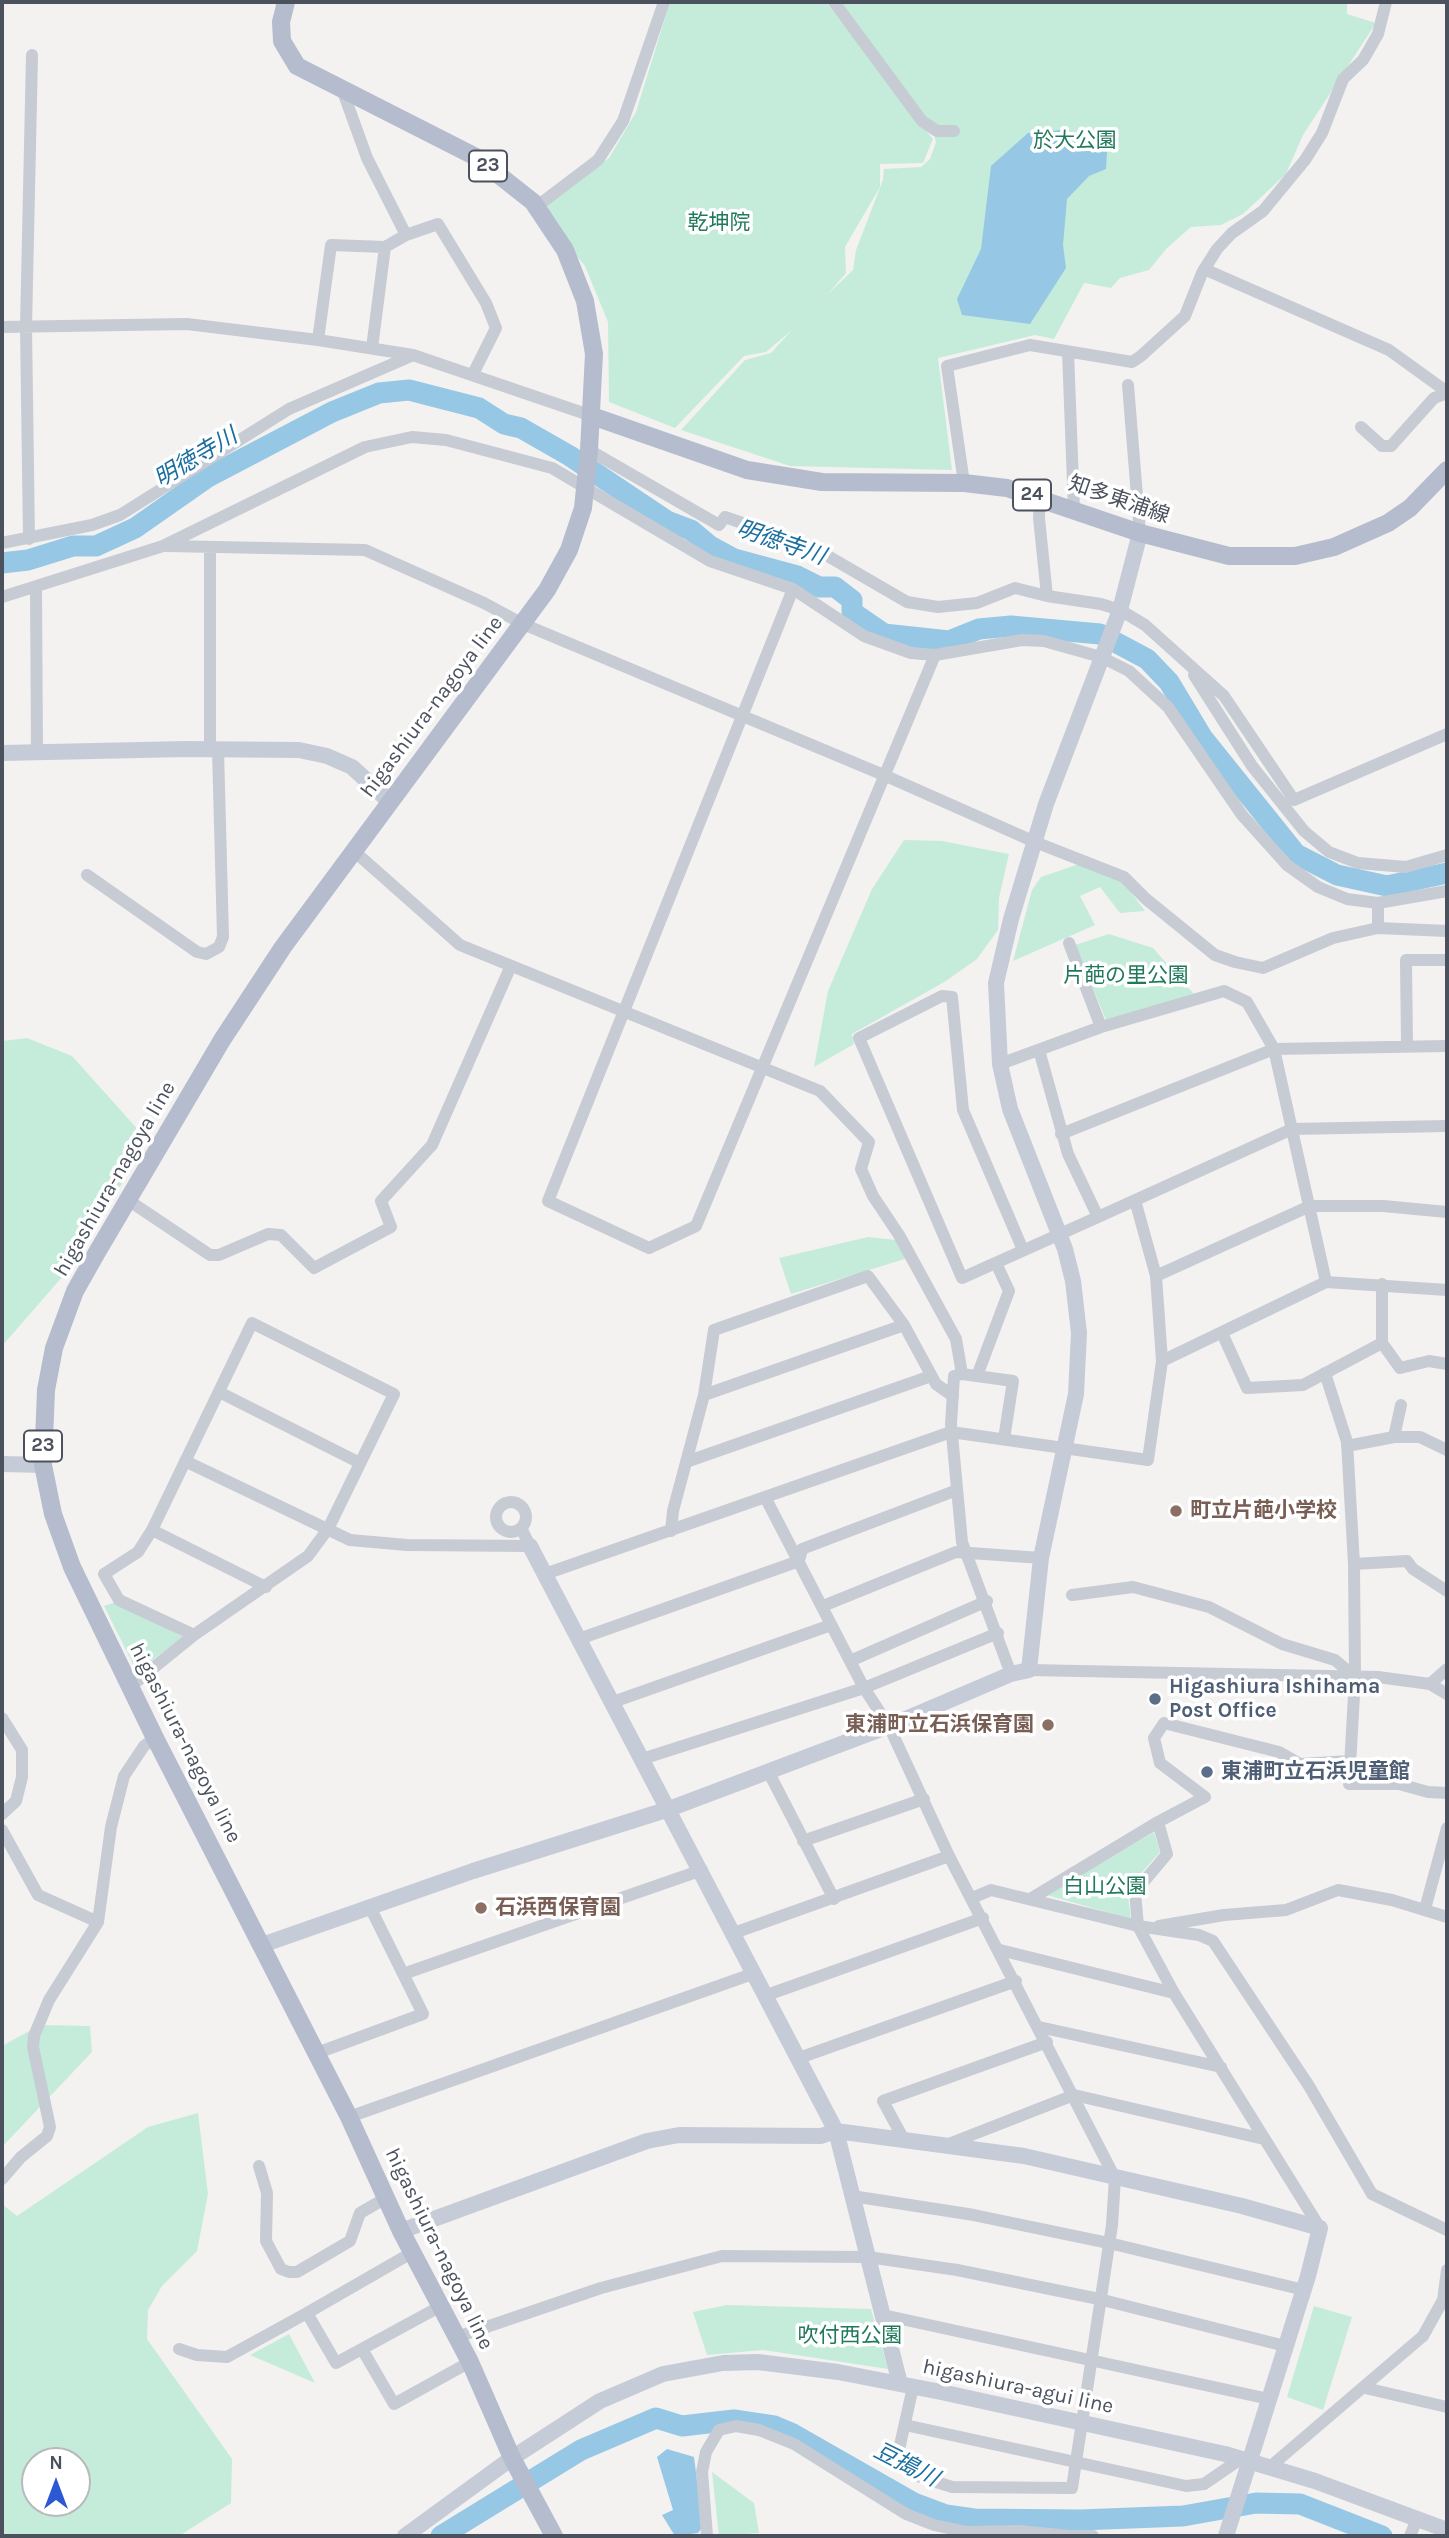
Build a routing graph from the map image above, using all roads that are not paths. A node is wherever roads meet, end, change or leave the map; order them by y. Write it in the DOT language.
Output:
graph roads {
  1 [pos="286,2"];
  2 [pos="664,2"];
  3 [pos="834,2"];
  4 [pos="1386,2"];
  5 [pos="32,55"];
  6 [pos="342,89"];
  7 [pos="367,101"];
  8 [pos="352,120"];
  9 [pos="954,131"];
  10 [pos="536,207"];
  11 [pos="406,235"];
  12 [pos="385,247"];
  13 [pos="1204,269"];
  14 [pos="2,327"];
  15 [pos="26,327"];
  16 [pos="318,340"];
  17 [pos="372,348"];
  18 [pos="1068,352"];
  19 [pos="413,355"];
  20 [pos="473,374"];
  21 [pos="1128,385"];
  22 [pos="1447,392"];
  23 [pos="592,416"];
  24 [pos="1361,427"];
  25 [pos="589,450"];
  26 [pos="1447,470"];
  27 [pos="964,483"];
  28 [pos="586,486"];
  29 [pos="1040,497"];
  30 [pos="1074,509"];
  31 [pos="1140,533"];
  32 [pos="29,539"];
  33 [pos="2,543"];
  34 [pos="163,545"];
  35 [pos="210,547"];
  36 [pos="36,588"];
  37 [pos="793,589"];
  38 [pos="1047,596"];
  39 [pos="2,597"];
  40 [pos="1119,610"];
  41 [pos="523,624"];
  42 [pos="935,655"];
  43 [pos="1182,656"];
  44 [pos="1101,657"];
  45 [pos="741,718"];
  46 [pos="1447,734"];
  47 [pos="214,750"];
  48 [pos="37,752"];
  49 [pos="2,753"];
  50 [pos="886,776"];
  51 [pos="390,802"];
  52 [pos="1035,842"];
  53 [pos="354,851"];
  54 [pos="1447,855"];
  55 [pos="87,875"];
  56 [pos="1447,891"];
  57 [pos="1378,903"];
  58 [pos="1378,928"];
  59 [pos="1447,931"];
  60 [pos="1069,943"];
  61 [pos="1447,960"];
  62 [pos="510,968"];
  63 [pos="626,1012"];
  64 [pos="1101,1027"];
  65 [pos="1407,1046"];
  66 [pos="1447,1046"];
  67 [pos="1274,1049"];
  68 [pos="1039,1050"];
  69 [pos="1000,1064"];
  70 [pos="762,1068"];
  71 [pos="1447,1126"];
  72 [pos="1292,1129"];
  73 [pos="1061,1134"];
  74 [pos="128,1200"];
  75 [pos="1135,1200"];
  76 [pos="1310,1206"];
  77 [pos="1447,1212"];
  78 [pos="1098,1217"];
  79 [pos="1059,1233"];
  80 [pos="1023,1251"];
  81 [pos="996,1263"];
  82 [pos="1156,1276"];
  83 [pos="1326,1282"];
  84 [pos="1382,1284"];
  85 [pos="1447,1290"];
  86 [pos="904,1325"];
  87 [pos="1222,1333"];
  88 [pos="1382,1343"];
  89 [pos="1162,1361"];
  90 [pos="1447,1364"];
  91 [pos="1325,1373"];
  92 [pos="962,1374"];
  93 [pos="932,1376"];
  94 [pos="977,1376"];
  95 [pos="219,1392"];
  96 [pos="704,1395"];
  97 [pos="953,1396"];
  98 [pos="1401,1405"];
  99 [pos="951,1432"];
  100 [pos="1394,1437"];
  101 [pos="1004,1439"];
  102 [pos="1347,1446"];
  103 [pos="1064,1448"];
  104 [pos="1447,1450"];
  105 [pos="185,1461"];
  106 [pos="687,1462"];
  107 [pos="360,1463"];
  108 [pos="2,1464"];
  109 [pos="43,1465"];
  110 [pos="957,1490"];
  111 [pos="765,1497"];
  112 [pos="521,1528"];
  113 [pos="328,1529"];
  114 [pos="152,1530"];
  115 [pos="671,1531"];
  116 [pos="530,1546"];
  117 [pos="966,1551"];
  118 [pos="1041,1558"];
  119 [pos="799,1560"];
  120 [pos="1354,1564"];
  121 [pos="545,1574"];
  122 [pos="266,1587"];
  123 [pos="1447,1591"];
  124 [pos="1072,1595"];
  125 [pos="987,1601"];
  126 [pos="823,1606"];
  127 [pos="831,1625"];
  128 [pos="998,1633"];
  129 [pos="194,1635"];
  130 [pos="579,1639"];
  131 [pos="850,1661"];
  132 [pos="1447,1669"];
  133 [pos="1029,1670"];
  134 [pos="1012,1674"];
  135 [pos="1355,1677"];
  136 [pos="1430,1684"];
  137 [pos="131,1686"];
  138 [pos="864,1688"];
  139 [pos="1447,1694"];
  140 [pos="614,1702"];
  141 [pos="2,1718"];
  142 [pos="889,1726"];
  143 [pos="155,1738"];
  144 [pos="642,1759"];
  145 [pos="1350,1761"];
  146 [pos="768,1771"];
  147 [pos="1447,1793"];
  148 [pos="924,1799"];
  149 [pos="668,1809"];
  150 [pos="2,1814"];
  151 [pos="1158,1822"];
  152 [pos="1447,1828"];
  153 [pos="2,1830"];
  154 [pos="803,1841"];
  155 [pos="949,1856"];
  156 [pos="702,1870"];
  157 [pos="972,1898"];
  158 [pos="1032,1898"];
  159 [pos="834,1899"];
  160 [pos="370,1907"];
  161 [pos="1424,1909"];
  162 [pos="1447,1917"];
  163 [pos="983,1919"];
  164 [pos="98,1922"];
  165 [pos="1138,1926"];
  166 [pos="734,1933"];
  167 [pos="1181,1933"];
  168 [pos="1145,1940"];
  169 [pos="262,1945"];
  170 [pos="1000,1950"];
  171 [pos="755,1973"];
  172 [pos="403,1974"];
  173 [pos="1016,1981"];
  174 [pos="1174,1993"];
  175 [pos="767,1995"];
  176 [pos="1039,2027"];
  177 [pos="1047,2042"];
  178 [pos="317,2053"];
  179 [pos="799,2058"];
  180 [pos="1221,2067"];
  181 [pos="1074,2095"];
  182 [pos="349,2116"];
  183 [pos="836,2131"];
  184 [pos="1264,2139"];
  185 [pos="904,2140"];
  186 [pos="945,2145"];
  187 [pos="259,2166"];
  188 [pos="1115,2178"];
  189 [pos="2,2179"];
  190 [pos="852,2196"];
  191 [pos="386,2198"];
  192 [pos="1320,2228"];
  193 [pos="1447,2230"];
  194 [pos="401,2231"];
  195 [pos="1109,2243"];
  196 [pos="413,2252"];
  197 [pos="868,2257"];
  198 [pos="1447,2270"];
  199 [pos="1447,2278"];
  200 [pos="1304,2290"];
  201 [pos="1100,2299"];
  202 [pos="441,2306"];
  203 [pos="307,2313"];
  204 [pos="883,2315"];
  205 [pos="457,2337"];
  206 [pos="1285,2346"];
  207 [pos="179,2349"];
  208 [pos="362,2349"];
  209 [pos="1090,2358"];
  210 [pos="470,2362"];
  211 [pos="907,2385"];
  212 [pos="1366,2388"];
  213 [pos="1269,2399"];
  214 [pos="1447,2407"];
  215 [pos="1081,2421"];
  216 [pos="905,2425"];
  217 [pos="512,2458"];
  218 [pos="1076,2462"];
  219 [pos="1247,2462"];
  220 [pos="1271,2466"];
  221 [pos="1414,2528"];
  222 [pos="1447,2530"];
  223 [pos="405,2536"];
  224 [pos="554,2536"];
  225 [pos="706,2536"];
  226 [pos="1070,2536"];
  227 [pos="1093,2536"];
  228 [pos="1226,2536"];
  1 -- 6 [label="main road, higashiura-nagoya line / 23"];
  2 -- 10 [label="street"];
  3 -- 9 [label="street"];
  4 -- 13 [label="street"];
  5 -- 15 [label="street"];
  6 -- 7 [label="main road, higashiura-nagoya line / 23"];
  6 -- 8 [label="street"];
  7 -- 8 [label="street"];
  7 -- 10 [label="main road, higashiura-nagoya line / 23"];
  8 -- 11 [label="street"];
  10 -- 23 [label="main road, higashiura-nagoya line / 23"];
  11 -- 12 [label="street"];
  11 -- 20 [label="street"];
  12 -- 16 [label="street"];
  12 -- 17 [label="street"];
  13 -- 18 [label="street"];
  13 -- 22 [label="street"];
  14 -- 15 [label="street"];
  15 -- 16 [label="street"];
  15 -- 32 [label="street"];
  16 -- 17 [label="street"];
  17 -- 19 [label="street"];
  18 -- 27 [label="street"];
  18 -- 30 [label="street"];
  19 -- 20 [label="street"];
  19 -- 32 [label="street"];
  20 -- 23 [label="street"];
  21 -- 31 [label="street"];
  22 -- 24 [label="street"];
  23 -- 25 [label="main road, higashiura-nagoya line / 23"];
  23 -- 27 [label="main road, 知多東浦線 / 24"];
  25 -- 28 [label="main road, higashiura-nagoya line / 23"];
  25 -- 38 [label="street"];
  26 -- 31 [label="main road, 知多東浦線 / 24"];
  27 -- 29 [label="main road, 知多東浦線 / 24"];
  28 -- 34 [label="street"];
  28 -- 37 [label="street"];
  28 -- 41 [label="main road, higashiura-nagoya line / 23"];
  29 -- 30 [label="main road, 知多東浦線 / 24"];
  29 -- 38 [label="street"];
  30 -- 31 [label="main road, 知多東浦線 / 24"];
  31 -- 40 [label="street"];
  32 -- 33 [label="street"];
  34 -- 35 [label="street"];
  34 -- 36 [label="street"];
  35 -- 41 [label="street"];
  35 -- 47 [label="street"];
  36 -- 39 [label="street"];
  36 -- 48 [label="street"];
  37 -- 42 [label="street"];
  37 -- 45 [label="street"];
  38 -- 40 [label="street"];
  40 -- 43 [label="street"];
  40 -- 44 [label="street"];
  41 -- 45 [label="street"];
  41 -- 51 [label="main road, higashiura-nagoya line / 23"];
  42 -- 44 [label="street"];
  42 -- 50 [label="street"];
  43 -- 46 [label="street"];
  43 -- 54 [label="street"];
  44 -- 52 [label="street"];
  44 -- 57 [label="street"];
  45 -- 50 [label="street"];
  45 -- 63 [label="street"];
  47 -- 48 [label="street"];
  47 -- 51 [label="street"];
  47 -- 55 [label="street"];
  48 -- 49 [label="street"];
  50 -- 52 [label="street"];
  50 -- 70 [label="street"];
  51 -- 53 [label="main road, higashiura-nagoya line / 23"];
  52 -- 58 [label="street"];
  52 -- 69 [label="street"];
  53 -- 62 [label="street"];
  53 -- 74 [label="main road, higashiura-nagoya line / 23"];
  56 -- 57 [label="street"];
  57 -- 58 [label="street"];
  58 -- 59 [label="street"];
  60 -- 64 [label="street"];
  61 -- 65 [label="street"];
  62 -- 63 [label="street"];
  62 -- 74 [label="street"];
  63 -- 70 [label="street"];
  63 -- 70 [label="street"];
  64 -- 67 [label="street"];
  64 -- 68 [label="street"];
  65 -- 66 [label="street"];
  65 -- 67 [label="street"];
  67 -- 72 [label="street"];
  67 -- 73 [label="street"];
  68 -- 69 [label="street"];
  68 -- 73 [label="street"];
  69 -- 79 [label="street"];
  70 -- 92 [label="street"];
  71 -- 72 [label="street"];
  72 -- 75 [label="street"];
  72 -- 76 [label="street"];
  73 -- 78 [label="street"];
  74 -- 109 [label="main road, higashiura-nagoya line / 23"];
  75 -- 78 [label="street"];
  75 -- 82 [label="street"];
  76 -- 77 [label="street"];
  76 -- 82 [label="street"];
  76 -- 83 [label="street"];
  78 -- 79 [label="street"];
  79 -- 80 [label="street"];
  79 -- 103 [label="street"];
  80 -- 81 [label="street"];
  80 -- 81 [label="street"];
  81 -- 94 [label="street"];
  82 -- 89 [label="street"];
  83 -- 84 [label="street"];
  83 -- 87 [label="street"];
  84 -- 85 [label="street"];
  84 -- 88 [label="street"];
  86 -- 93 [label="street"];
  86 -- 96 [label="street"];
  86 -- 96 [label="street"];
  87 -- 89 [label="street"];
  87 -- 91 [label="street"];
  88 -- 90 [label="street"];
  88 -- 91 [label="street"];
  89 -- 103 [label="street"];
  91 -- 102 [label="street"];
  92 -- 94 [label="street"];
  92 -- 97 [label="street"];
  93 -- 97 [label="street"];
  93 -- 106 [label="street"];
  94 -- 101 [label="street"];
  95 -- 105 [label="street"];
  95 -- 107 [label="street"];
  95 -- 107 [label="street"];
  96 -- 106 [label="street"];
  97 -- 99 [label="street"];
  98 -- 100 [label="street"];
  99 -- 101 [label="street"];
  99 -- 110 [label="street"];
  99 -- 111 [label="street"];
  100 -- 102 [label="street"];
  100 -- 104 [label="street"];
  101 -- 103 [label="street"];
  102 -- 120 [label="street"];
  103 -- 118 [label="street"];
  105 -- 113 [label="street"];
  105 -- 114 [label="street"];
  106 -- 115 [label="street"];
  107 -- 113 [label="street"];
  108 -- 109 [label="street"];
  109 -- 137 [label="main road, higashiura-nagoya line / 23"];
  110 -- 117 [label="street"];
  110 -- 119 [label="street"];
  111 -- 115 [label="street"];
  111 -- 119 [label="street"];
  112 -- 116 [label="street"];
  113 -- 116 [label="street"];
  113 -- 122 [label="street"];
  114 -- 122 [label="street"];
  114 -- 129 [label="street"];
  115 -- 121 [label="street"];
  116 -- 121 [label="street"];
  117 -- 118 [label="street"];
  117 -- 125 [label="street"];
  117 -- 126 [label="street"];
  118 -- 133 [label="street"];
  119 -- 126 [label="street"];
  119 -- 130 [label="street"];
  120 -- 123 [label="street"];
  120 -- 135 [label="street"];
  121 -- 130 [label="street"];
  122 -- 129 [label="street"];
  124 -- 135 [label="street"];
  125 -- 128 [label="street"];
  125 -- 131 [label="street"];
  126 -- 127 [label="street"];
  127 -- 131 [label="street"];
  127 -- 140 [label="street"];
  128 -- 134 [label="street"];
  128 -- 138 [label="street"];
  129 -- 137 [label="street"];
  130 -- 140 [label="street"];
  131 -- 138 [label="street"];
  132 -- 136 [label="street"];
  133 -- 134 [label="street"];
  133 -- 135 [label="street"];
  134 -- 142 [label="street"];
  135 -- 136 [label="street"];
  135 -- 145 [label="street"];
  136 -- 139 [label="street"];
  137 -- 143 [label="main road, higashiura-nagoya line / 23"];
  138 -- 142 [label="street"];
  138 -- 144 [label="street"];
  140 -- 144 [label="street"];
  141 -- 150 [label="street"];
  142 -- 146 [label="street"];
  142 -- 148 [label="street"];
  143 -- 164 [label="street"];
  143 -- 169 [label="main road, higashiura-nagoya line / 23"];
  144 -- 149 [label="street"];
  145 -- 147 [label="street"];
  145 -- 151 [label="street"];
  146 -- 149 [label="street"];
  146 -- 154 [label="street"];
  148 -- 154 [label="street"];
  148 -- 155 [label="street"];
  149 -- 156 [label="street"];
  149 -- 160 [label="street"];
  151 -- 158 [label="street"];
  151 -- 165 [label="street"];
  152 -- 161 [label="street"];
  153 -- 164 [label="street"];
  154 -- 159 [label="street"];
  155 -- 157 [label="street"];
  155 -- 159 [label="street"];
  156 -- 166 [label="street"];
  156 -- 172 [label="street"];
  157 -- 158 [label="street"];
  157 -- 163 [label="street"];
  158 -- 165 [label="street"];
  159 -- 166 [label="street"];
  160 -- 169 [label="street"];
  160 -- 172 [label="street"];
  161 -- 162 [label="street"];
  161 -- 165 [label="street"];
  163 -- 170 [label="street"];
  163 -- 175 [label="street"];
  164 -- 189 [label="street"];
  165 -- 167 [label="street"];
  165 -- 168 [label="street"];
  166 -- 171 [label="street"];
  167 -- 168 [label="street"];
  167 -- 193 [label="street"];
  168 -- 174 [label="street"];
  169 -- 178 [label="main road, higashiura-nagoya line / 23"];
  170 -- 173 [label="street"];
  170 -- 174 [label="street"];
  171 -- 175 [label="street"];
  171 -- 182 [label="street"];
  172 -- 178 [label="street"];
  173 -- 176 [label="street"];
  173 -- 179 [label="street"];
  174 -- 180 [label="street"];
  175 -- 179 [label="street"];
  176 -- 177 [label="street"];
  176 -- 180 [label="street"];
  177 -- 181 [label="street"];
  177 -- 185 [label="street"];
  178 -- 182 [label="main road, higashiura-nagoya line / 23"];
  179 -- 183 [label="street"];
  180 -- 184 [label="street"];
  181 -- 184 [label="street"];
  181 -- 186 [label="street"];
  181 -- 188 [label="street"];
  182 -- 191 [label="main road, higashiura-nagoya line / 23"];
  183 -- 185 [label="street"];
  183 -- 190 [label="street"];
  183 -- 194 [label="street"];
  184 -- 192 [label="street"];
  185 -- 186 [label="street"];
  186 -- 188 [label="street"];
  187 -- 191 [label="street"];
  188 -- 192 [label="street"];
  188 -- 195 [label="street"];
  190 -- 195 [label="street"];
  190 -- 197 [label="street"];
  191 -- 194 [label="main road, higashiura-nagoya line / 23"];
  192 -- 200 [label="street"];
  194 -- 196 [label="main road, higashiura-nagoya line / 23"];
  195 -- 200 [label="street"];
  195 -- 201 [label="street"];
  196 -- 202 [label="main road, higashiura-nagoya line / 23"];
  196 -- 203 [label="street"];
  197 -- 201 [label="street"];
  197 -- 204 [label="street"];
  197 -- 205 [label="street"];
  198 -- 199 [label="street"];
  199 -- 212 [label="street"];
  200 -- 206 [label="street"];
  201 -- 206 [label="street"];
  201 -- 209 [label="street"];
  202 -- 205 [label="main road, higashiura-nagoya line / 23"];
  202 -- 208 [label="street"];
  203 -- 207 [label="street"];
  203 -- 208 [label="street"];
  204 -- 209 [label="street"];
  204 -- 211 [label="street"];
  205 -- 210 [label="main road, higashiura-nagoya line / 23"];
  206 -- 213 [label="street"];
  208 -- 210 [label="street"];
  209 -- 213 [label="street"];
  209 -- 215 [label="street"];
  210 -- 217 [label="main road, higashiura-nagoya line / 23"];
  211 -- 215 [label="street, higashiura-agui line"];
  211 -- 216 [label="street"];
  211 -- 217 [label="street, higashiura-agui line"];
  212 -- 214 [label="street"];
  212 -- 220 [label="street"];
  213 -- 219 [label="street"];
  215 -- 218 [label="street"];
  215 -- 219 [label="street, higashiura-agui line"];
  216 -- 218 [label="street"];
  216 -- 218 [label="street"];
  217 -- 223 [label="street, higashiura-agui line"];
  217 -- 224 [label="main road, higashiura-nagoya line / 23"];
  218 -- 219 [label="street"];
  219 -- 220 [label="street, higashiura-agui line"];
  219 -- 228 [label="street"];
  220 -- 221 [label="street, higashiura-agui line"];
  221 -- 222 [label="street, higashiura-agui line"];
  225 -- 226 [label="street"];
  226 -- 227 [label="street"];
}
